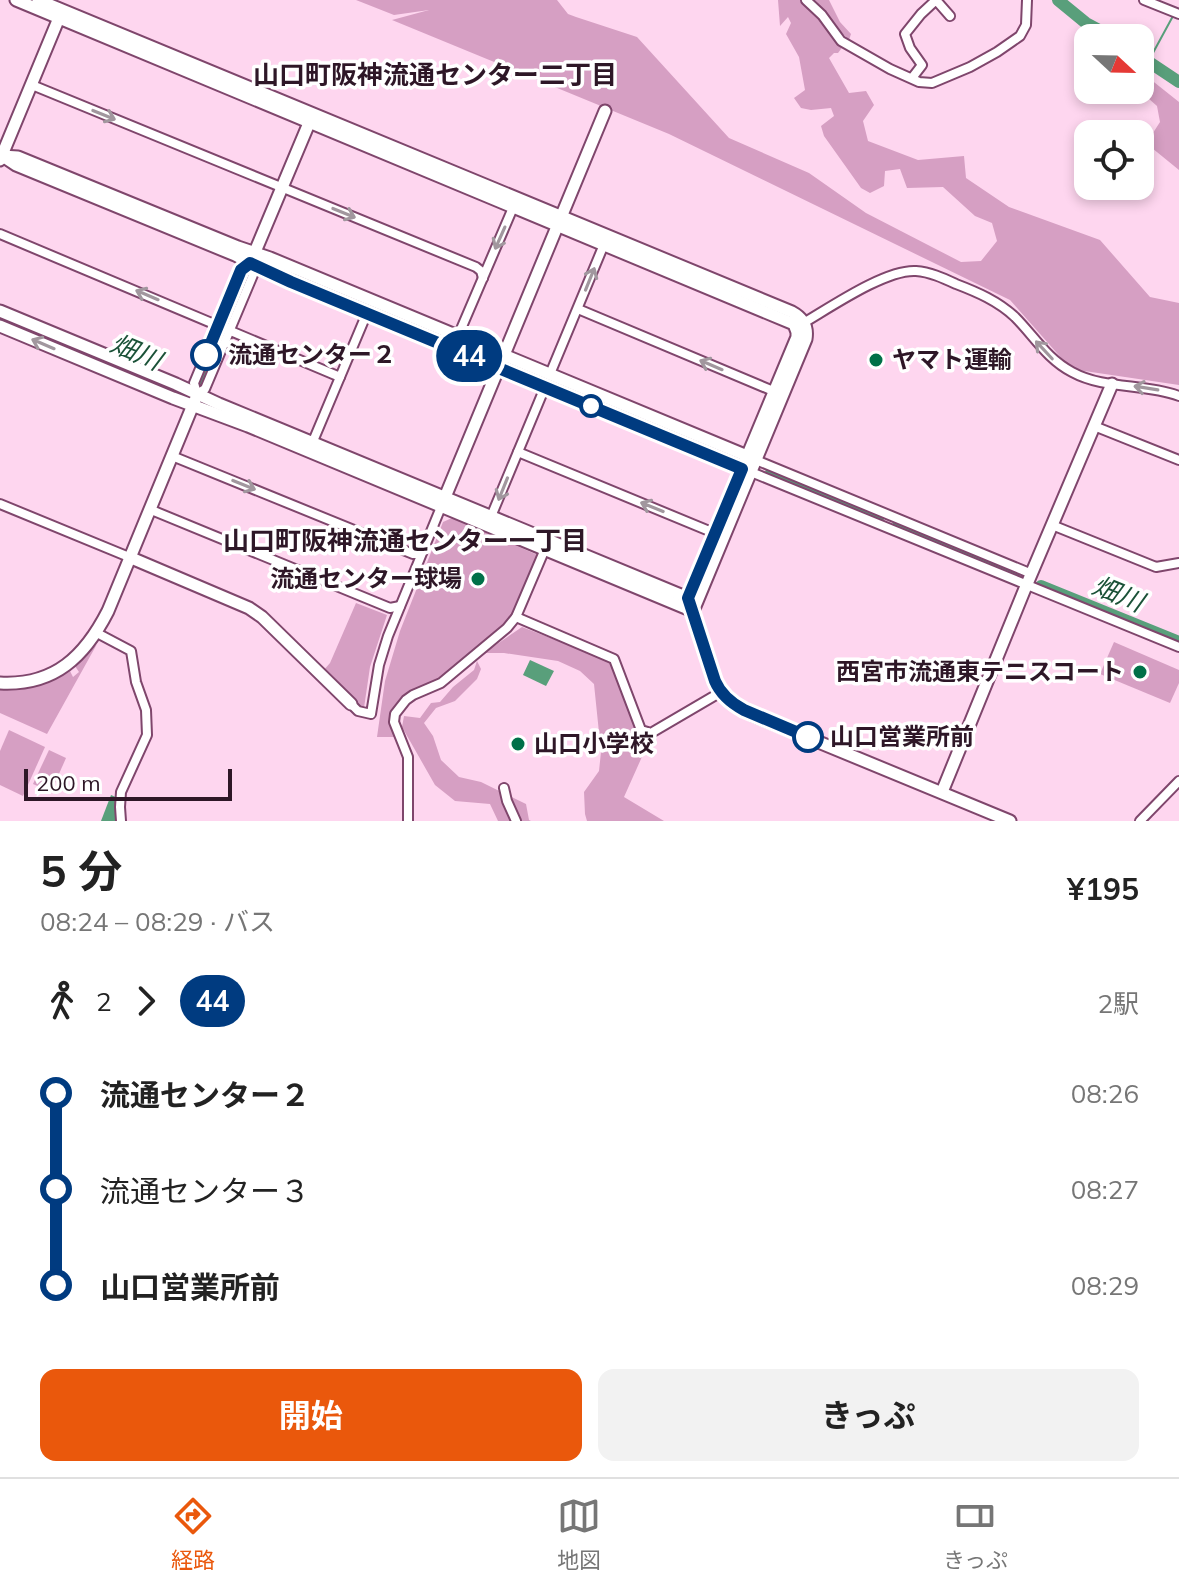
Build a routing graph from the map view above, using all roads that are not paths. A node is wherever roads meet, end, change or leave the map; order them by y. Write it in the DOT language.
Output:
graph roads {
  1 [pos="16,0"];
  2 [pos="38,0"];
  3 [pos="806,0"];
  4 [pos="1027,0"];
  5 [pos="1144,0"];
  6 [pos="61,14"];
  7 [pos="1179,14"];
  8 [pos="950,16"];
  9 [pos="912,78"];
  10 [pos="32,85"];
  11 [pos="605,111"];
  12 [pos="311,118"];
  13 [pos="1,158"];
  14 [pos="282,187"];
  15 [pos="516,203"];
  16 [pos="559,221"];
  17 [pos="0,234"];
  18 [pos="606,240"];
  19 [pos="252,258"];
  20 [pos="483,278"];
  21 [pos="367,299"];
  22 [pos="578,309"];
  23 [pos="0,311"];
  24 [pos="362,311"];
  25 [pos="219,325"];
  26 [pos="800,325"];
  27 [pos="0,326"];
  28 [pos="229,332"];
  29 [pos="458,336"];
  30 [pos="73,341"];
  31 [pos="67,354"];
  32 [pos="504,355"];
  33 [pos="499,368"];
  34 [pos="550,374"];
  35 [pos="340,377"];
  36 [pos="1112,384"];
  37 [pos="545,387"];
  38 [pos="778,393"];
  39 [pos="1179,396"];
  40 [pos="195,399"];
  41 [pos="631,407"];
  42 [pos="626,420"];
  43 [pos="1094,426"];
  44 [pos="310,447"];
  45 [pos="518,452"];
  46 [pos="172,456"];
  47 [pos="752,458"];
  48 [pos="1179,460"];
  49 [pos="746,470"];
  50 [pos="443,502"];
  51 [pos="0,504"];
  52 [pos="149,509"];
  53 [pos="889,515"];
  54 [pos="489,521"];
  55 [pos="1052,525"];
  56 [pos="884,528"];
  57 [pos="720,535"];
  58 [pos="545,549"];
  59 [pos="423,551"];
  60 [pos="129,557"];
  61 [pos="1179,563"];
  62 [pos="1029,580"];
  63 [pos="688,598"];
  64 [pos="400,606"];
  65 [pos="693,611"];
  66 [pos="516,617"];
  67 [pos="97,633"];
  68 [pos="1179,647"];
  69 [pos="0,683"];
  70 [pos="721,692"];
  71 [pos="351,704"];
  72 [pos="1179,781"];
  73 [pos="504,788"];
  74 [pos="942,792"];
  75 [pos="121,821"];
  76 [pos="408,821"];
  77 [pos="516,821"];
  78 [pos="1010,821"];
  79 [pos="1140,821"];
  1 -- 6 [label="street"];
  2 -- 6 [label="street"];
  3 -- 9 [label="street"];
  4 -- 9 [label="street"];
  5 -- 7 [label="street"];
  6 -- 10 [label="street"];
  6 -- 12 [label="street"];
  8 -- 9 [label="street"];
  10 -- 13 [label="street"];
  10 -- 14 [label="street, one-way"];
  11 -- 16 [label="street"];
  12 -- 14 [label="street"];
  12 -- 15 [label="street"];
  13 -- 19 [label="street"];
  14 -- 19 [label="street"];
  14 -- 20 [label="street, one-way"];
  15 -- 16 [label="street"];
  15 -- 20 [label="street, one-way"];
  16 -- 18 [label="street"];
  16 -- 32 [label="street"];
  25 -- 17 [label="street, one-way"];
  22 -- 18 [label="street, one-way"];
  18 -- 26 [label="street"];
  19 -- 21 [label="street"];
  19 -- 24 [label="street"];
  19 -- 25 [label="street"];
  19 -- 28 [label="street"];
  20 -- 29 [label="street"];
  21 -- 24 [label="street"];
  21 -- 29 [label="street"];
  22 -- 34 [label="street"];
  38 -- 22 [label="street, one-way"];
  23 -- 30 [label="street"];
  24 -- 33 [label="street"];
  24 -- 35 [label="street"];
  25 -- 28 [label="street"];
  25 -- 40 [label="street"];
  36 -- 26 [label="street, one-way"];
  26 -- 38 [label="street"];
  31 -- 27 [label="street, one-way"];
  28 -- 35 [label="street"];
  28 -- 40 [label="street"];
  29 -- 32 [label="street"];
  30 -- 31 [label="street"];
  30 -- 40 [label="street"];
  31 -- 40 [label="street"];
  32 -- 33 [label="street"];
  32 -- 34 [label="street"];
  33 -- 37 [label="street"];
  33 -- 50 [label="street"];
  34 -- 41 [label="street"];
  35 -- 44 [label="street"];
  39 -- 36 [label="street, one-way"];
  36 -- 43 [label="street"];
  37 -- 42 [label="street"];
  37 -- 45 [label="street"];
  38 -- 47 [label="street"];
  40 -- 44 [label="street"];
  40 -- 46 [label="street"];
  41 -- 42 [label="street"];
  41 -- 47 [label="street"];
  42 -- 49 [label="street"];
  43 -- 48 [label="street"];
  43 -- 55 [label="street"];
  44 -- 50 [label="street"];
  45 -- 54 [label="street, one-way"];
  57 -- 45 [label="street, one-way"];
  46 -- 52 [label="street"];
  46 -- 59 [label="street, one-way"];
  47 -- 49 [label="street"];
  47 -- 53 [label="street"];
  49 -- 56 [label="street"];
  49 -- 57 [label="street"];
  50 -- 54 [label="street"];
  50 -- 59 [label="street"];
  51 -- 60 [label="street"];
  52 -- 60 [label="street"];
  52 -- 64 [label="street"];
  53 -- 56 [label="street"];
  53 -- 62 [label="street"];
  54 -- 58 [label="street"];
  54 -- 63 [label="street"];
  55 -- 61 [label="street"];
  55 -- 62 [label="street"];
  56 -- 62 [label="street"];
  57 -- 63 [label="street"];
  57 -- 65 [label="street"];
  58 -- 65 [label="street"];
  58 -- 66 [label="street"];
  59 -- 64 [label="street"];
  60 -- 67 [label="street"];
  60 -- 71 [label="street"];
  62 -- 68 [label="street"];
  62 -- 74 [label="street"];
  63 -- 65 [label="street"];
  64 -- 71 [label="street"];
  65 -- 70 [label="street"];
  66 -- 70 [label="street"];
  66 -- 76 [label="street"];
  67 -- 69 [label="street"];
  67 -- 75 [label="street"];
  70 -- 74 [label="street"];
  72 -- 79 [label="street"];
  73 -- 77 [label="street"];
  74 -- 78 [label="street"];
}
